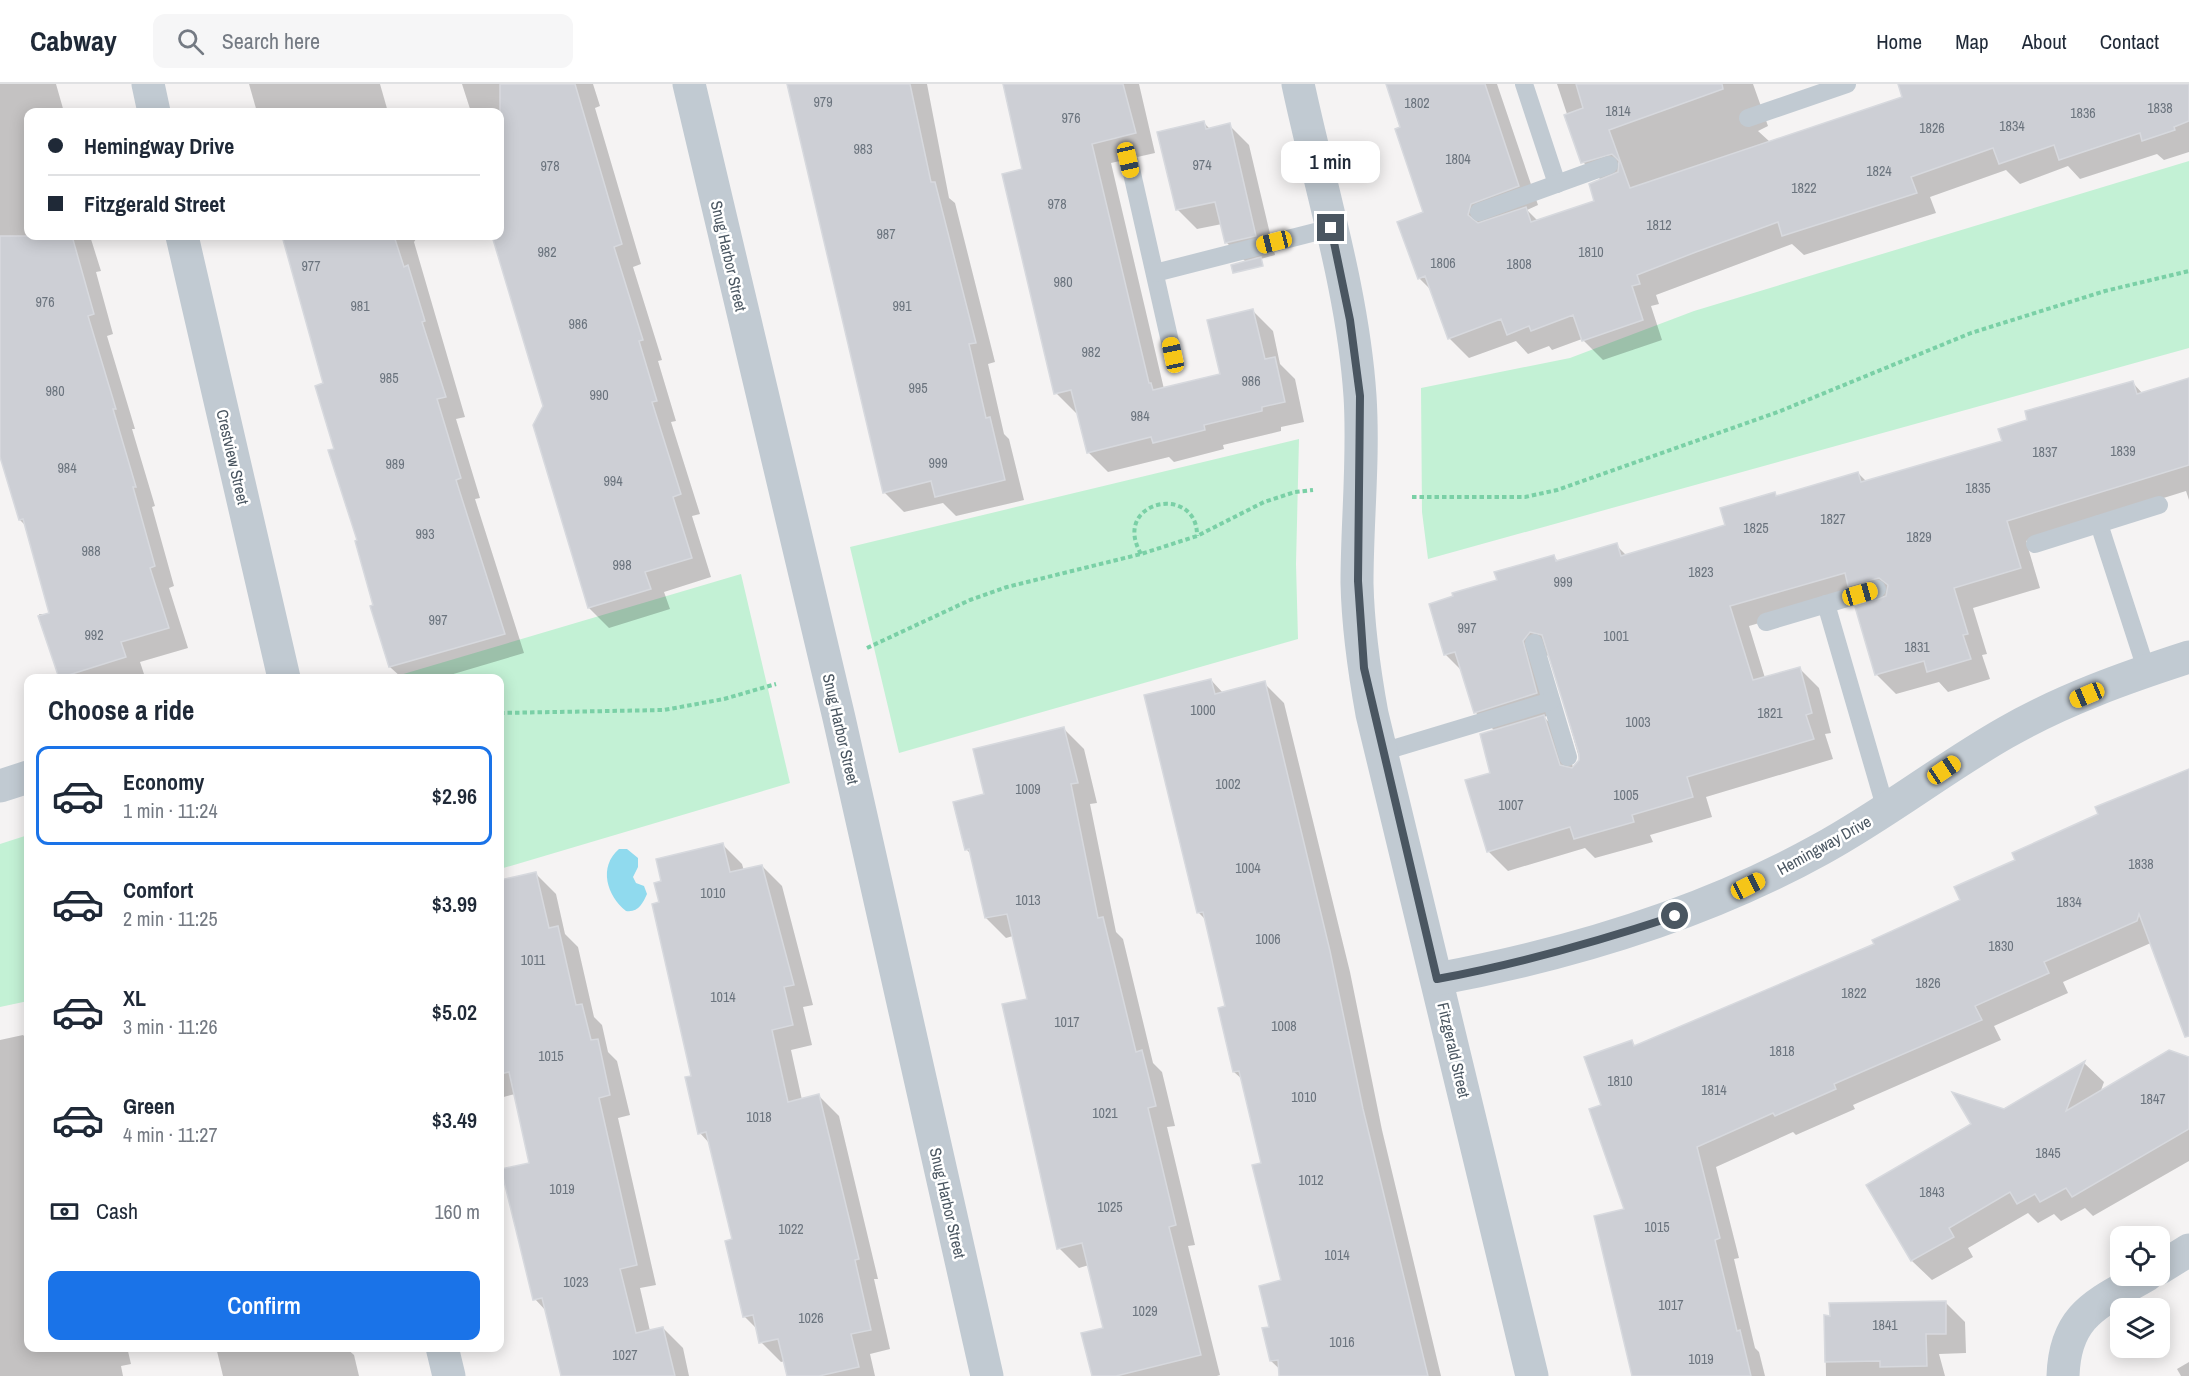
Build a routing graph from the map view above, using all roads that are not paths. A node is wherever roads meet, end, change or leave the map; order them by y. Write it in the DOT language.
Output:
graph roads {
  1 [pos="148,84"];
  2 [pos="689,84"];
  3 [pos="1298,84"];
  4 [pos="1524,84"];
  5 [pos="1846,84"];
  6 [pos="1799,92"];
  7 [pos="153,108"];
  8 [pos="1748,118"];
  9 [pos="1128,160"];
  10 [pos="1609,165"];
  11 [pos="1557,184"];
  12 [pos="1479,212"];
  13 [pos="1331,228"];
  14 [pos="183,240"];
  15 [pos="1155,273"];
  16 [pos="1173,355"];
  17 [pos="2160,504"];
  18 [pos="2099,524"];
  19 [pos="2035,544"];
  20 [pos="1877,589"];
  21 [pos="1826,604"];
  22 [pos="1766,622"];
  23 [pos="1533,643"];
  24 [pos="2189,657"];
  25 [pos="2147,672"];
  26 [pos="283,674"];
  27 [pos="1551,701"];
  28 [pos="1382,752"];
  29 [pos="1568,757"];
  30 [pos="24,778"];
  31 [pos="0,786"];
  32 [pos="1886,810"];
  33 [pos="1437,979"];
  34 [pos="2189,1250"];
  35 [pos="2170,1262"];
  36 [pos="2130,1286"];
  37 [pos="443,1352"];
  38 [pos="449,1376"];
  39 [pos="987,1376"];
  40 [pos="1532,1376"];
  41 [pos="2063,1376"];
  1 -- 7 [label="street"];
  2 -- 39 [label="street, Snug Harbor Street"];
  3 -- 13 [label="street, Fitzgerald Street"];
  4 -- 11 [label="lane"];
  5 -- 6 [label="lane"];
  6 -- 8 [label="lane"];
  9 -- 15 [label="lane"];
  10 -- 11 [label="lane"];
  11 -- 12 [label="lane"];
  13 -- 15 [label="lane"];
  13 -- 28 [label="street, Fitzgerald Street"];
  14 -- 26 [label="street, Crestview Street"];
  15 -- 16 [label="lane"];
  17 -- 18 [label="lane"];
  18 -- 19 [label="lane"];
  18 -- 25 [label="lane"];
  20 -- 21 [label="lane"];
  21 -- 22 [label="lane"];
  21 -- 32 [label="lane"];
  23 -- 27 [label="lane"];
  24 -- 25 [label="street, Hemingway Drive"];
  25 -- 32 [label="street, Hemingway Drive"];
  27 -- 28 [label="lane"];
  27 -- 29 [label="lane"];
  28 -- 33 [label="street, Fitzgerald Street"];
  30 -- 31 [label="street"];
  32 -- 33 [label="street, Hemingway Drive"];
  33 -- 40 [label="street, Fitzgerald Street"];
  34 -- 35 [label="street"];
  36 -- 41 [label="street"];
  37 -- 38 [label="street"];
}
